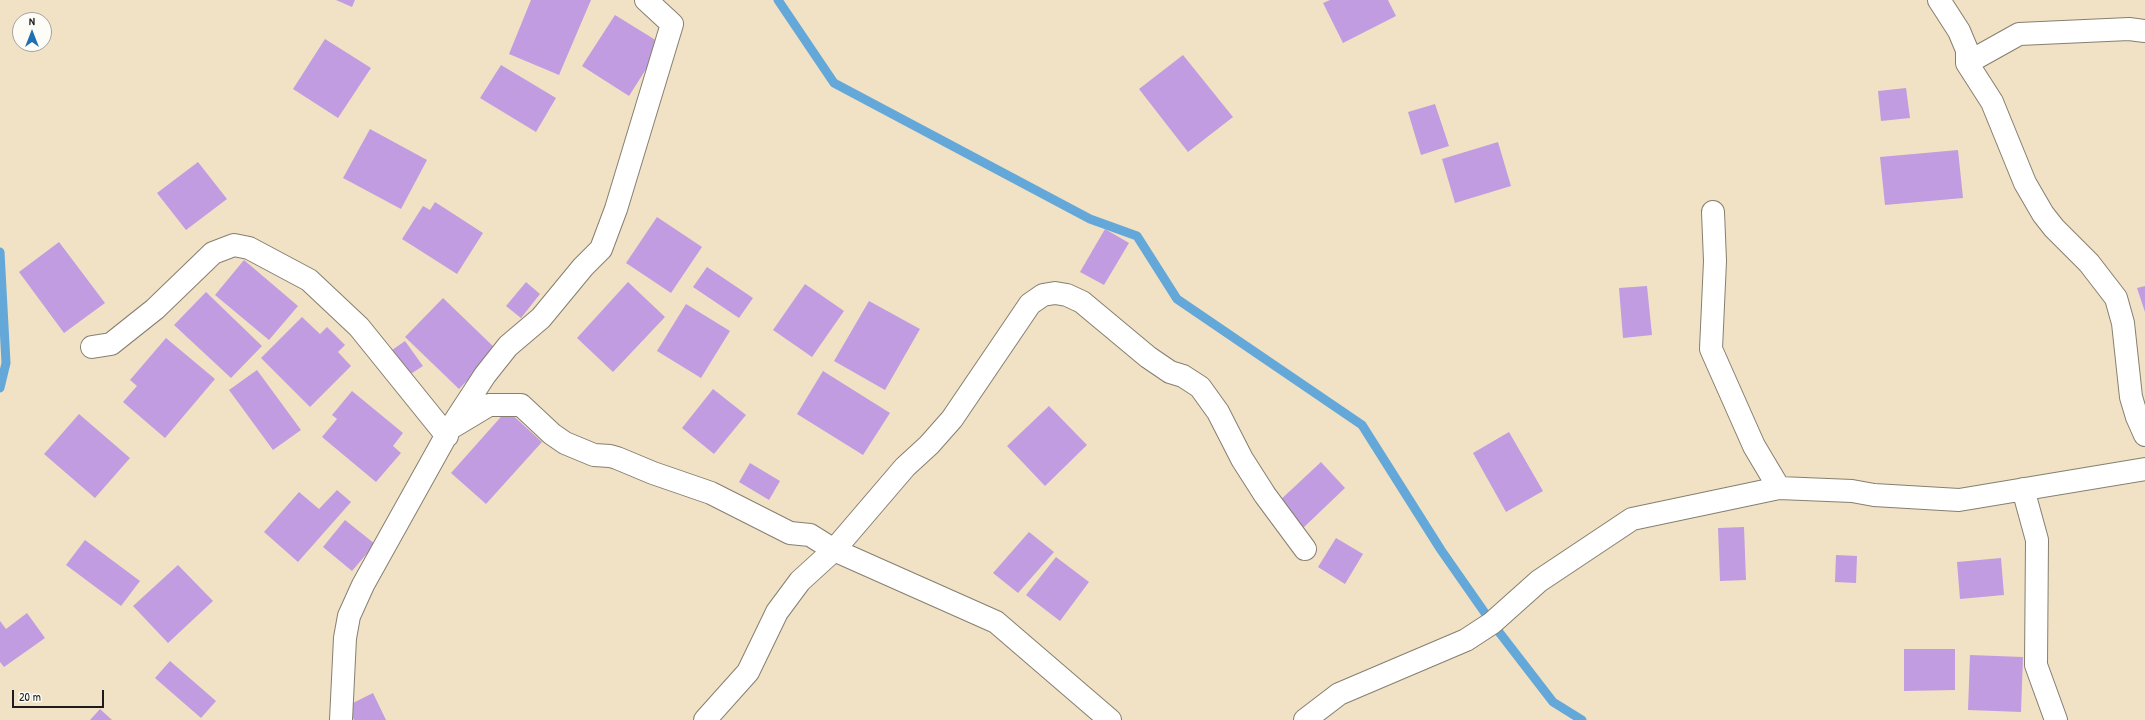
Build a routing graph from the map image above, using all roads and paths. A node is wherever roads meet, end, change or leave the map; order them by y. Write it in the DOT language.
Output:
graph roads {
  1 [pos="646,0"];
  2 [pos="1939,0"];
  3 [pos="2145,31"];
  4 [pos="1967,63"];
  5 [pos="1713,212"];
  6 [pos="92,347"];
  7 [pos="449,432"];
  8 [pos="2145,435"];
  9 [pos="2145,469"];
  10 [pos="1779,488"];
  11 [pos="2024,489"];
  12 [pos="1305,549"];
  13 [pos="834,550"];
  14 [pos="341,720"];
  15 [pos="705,720"];
  16 [pos="1110,720"];
  17 [pos="1304,720"];
  18 [pos="2056,720"];
  1 -- 7 [label="street"];
  2 -- 4 [label="street"];
  3 -- 4 [label="street"];
  4 -- 8 [label="street"];
  5 -- 10 [label="street"];
  6 -- 7 [label="street"];
  7 -- 13 [label="street"];
  7 -- 14 [label="street"];
  9 -- 11 [label="street"];
  10 -- 11 [label="street"];
  10 -- 17 [label="street"];
  11 -- 18 [label="street"];
  12 -- 13 [label="street"];
  13 -- 15 [label="street"];
  13 -- 16 [label="street"];
}
